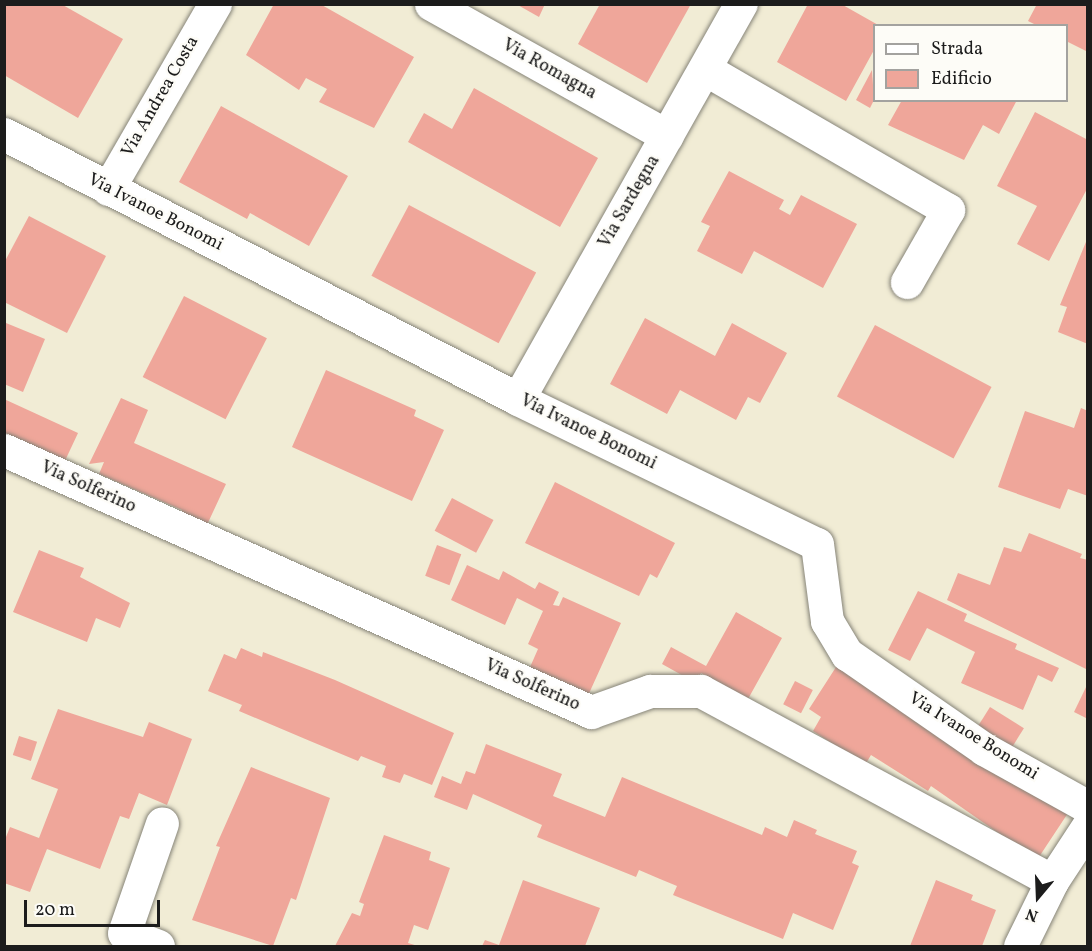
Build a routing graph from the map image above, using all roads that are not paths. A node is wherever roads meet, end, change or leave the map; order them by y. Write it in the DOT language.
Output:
graph roads {
  1 [pos="215,4"];
  2 [pos="431,4"];
  3 [pos="741,4"];
  4 [pos="705,69"];
  5 [pos="4,134"];
  6 [pos="667,136"];
  7 [pos="108,189"];
  8 [pos="907,282"];
  9 [pos="518,399"];
  10 [pos="4,450"];
  11 [pos="1088,807"];
  12 [pos="162,823"];
  13 [pos="1085,838"];
  14 [pos="1052,881"];
  15 [pos="158,946"];
  16 [pos="1020,946"];
  1 -- 7 [label="street, Via Andrea Costa"];
  2 -- 6 [label="street, Via Romagna"];
  3 -- 4 [label="street, Via Sardegna"];
  4 -- 6 [label="street, Via Sardegna"];
  4 -- 8 [label="street"];
  5 -- 7 [label="street, Via Ivanoe Bonomi"];
  6 -- 9 [label="street, Via Sardegna"];
  7 -- 9 [label="street, Via Ivanoe Bonomi"];
  9 -- 11 [label="street, Via Ivanoe Bonomi"];
  10 -- 14 [label="street, Via Solferino"];
  12 -- 15 [label="street"];
  13 -- 14 [label="street"];
  14 -- 16 [label="street"];
}
